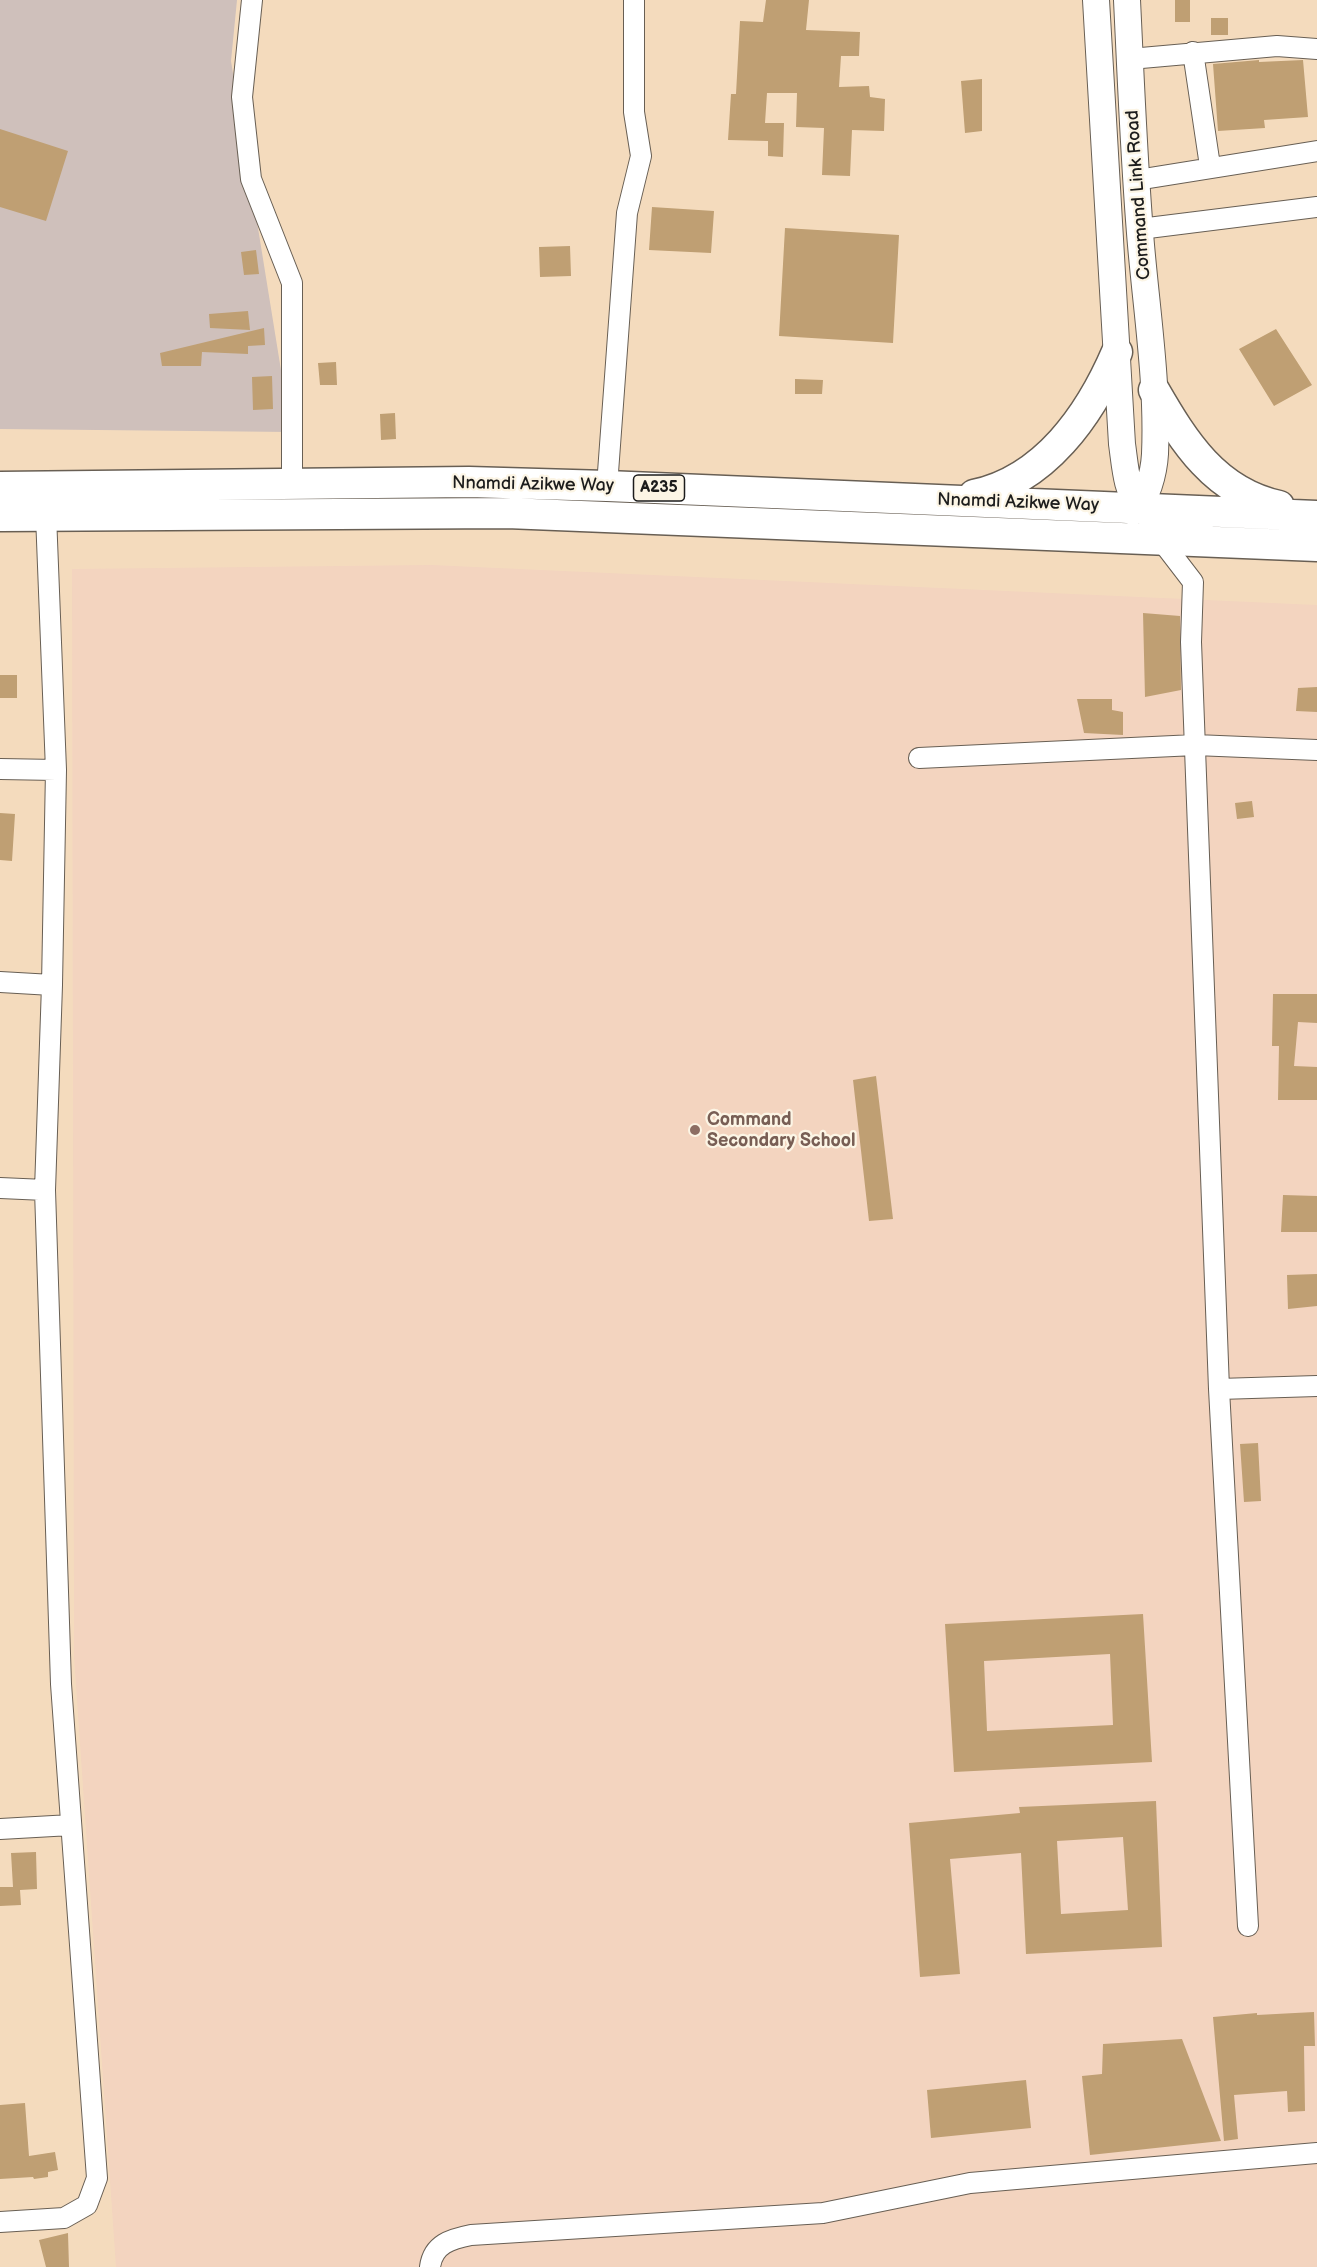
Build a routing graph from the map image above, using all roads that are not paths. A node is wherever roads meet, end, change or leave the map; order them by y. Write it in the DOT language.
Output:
graph roads {
  1 [pos="252,0"];
  2 [pos="634,0"];
  3 [pos="1096,0"];
  4 [pos="1127,0"];
  5 [pos="1317,49"];
  6 [pos="1193,52"];
  7 [pos="1130,59"];
  8 [pos="1317,151"];
  9 [pos="1210,166"];
  10 [pos="1137,180"];
  11 [pos="1317,207"];
  12 [pos="1140,230"];
  13 [pos="1117,352"];
  14 [pos="1154,390"];
  15 [pos="292,483"];
  16 [pos="607,486"];
  17 [pos="0,487"];
  18 [pos="927,500"];
  19 [pos="1139,507"];
  20 [pos="46,515"];
  21 [pos="0,516"];
  22 [pos="1317,516"];
  23 [pos="1078,536"];
  24 [pos="1160,539"];
  25 [pos="1236,542"];
  26 [pos="1317,546"];
  27 [pos="1195,745"];
  28 [pos="1317,750"];
  29 [pos="918,758"];
  30 [pos="0,769"];
  31 [pos="56,770"];
  32 [pos="0,982"];
  33 [pos="52,985"];
  34 [pos="0,1188"];
  35 [pos="45,1190"];
  36 [pos="1317,1386"];
  37 [pos="1219,1389"];
  38 [pos="71,1825"];
  39 [pos="0,1829"];
  40 [pos="1248,1926"];
  41 [pos="1317,2153"];
  42 [pos="0,2222"];
  43 [pos="430,2267"];
  1 -- 15 [label="street"];
  2 -- 16 [label="street"];
  3 -- 13 [label="main road, Command Link Road"];
  4 -- 7 [label="main road, Command Link Road"];
  5 -- 6 [label="street"];
  6 -- 7 [label="street"];
  6 -- 9 [label="street"];
  7 -- 10 [label="main road, Command Link Road"];
  8 -- 9 [label="street"];
  9 -- 10 [label="street"];
  10 -- 12 [label="main road, Command Link Road"];
  11 -- 12 [label="street"];
  12 -- 14 [label="main road, Command Link Road"];
  13 -- 18 [label="highway"];
  13 -- 19 [label="main road, Command Link Road"];
  14 -- 19 [label="main road, Command Link Road"];
  14 -- 22 [label="highway"];
  15 -- 16 [label="highway, Nnamdi Azikwe Way / A235"];
  15 -- 17 [label="highway, Nnamdi Azikwe Way / A235"];
  16 -- 18 [label="highway, Nnamdi Azikwe Way / A235"];
  18 -- 19 [label="highway, Nnamdi Azikwe Way / A235"];
  19 -- 22 [label="highway, Nnamdi Azikwe Way / A235"];
  19 -- 23 [label="main road"];
  19 -- 25 [label="main road"];
  20 -- 21 [label="highway, Nnamdi Azikwe Way / A235"];
  20 -- 23 [label="highway, Nnamdi Azikwe Way / A235"];
  20 -- 31 [label="street"];
  23 -- 24 [label="highway, Nnamdi Azikwe Way / A235"];
  24 -- 25 [label="highway, Nnamdi Azikwe Way / A235"];
  24 -- 27 [label="street"];
  25 -- 26 [label="highway, Nnamdi Azikwe Way / A235"];
  27 -- 28 [label="street"];
  27 -- 29 [label="street"];
  27 -- 37 [label="street"];
  30 -- 31 [label="street"];
  31 -- 33 [label="street"];
  32 -- 33 [label="street"];
  33 -- 35 [label="street"];
  34 -- 35 [label="street"];
  35 -- 38 [label="street"];
  36 -- 37 [label="street"];
  37 -- 40 [label="street"];
  38 -- 39 [label="street"];
  38 -- 42 [label="street"];
  41 -- 43 [label="street"];
}
